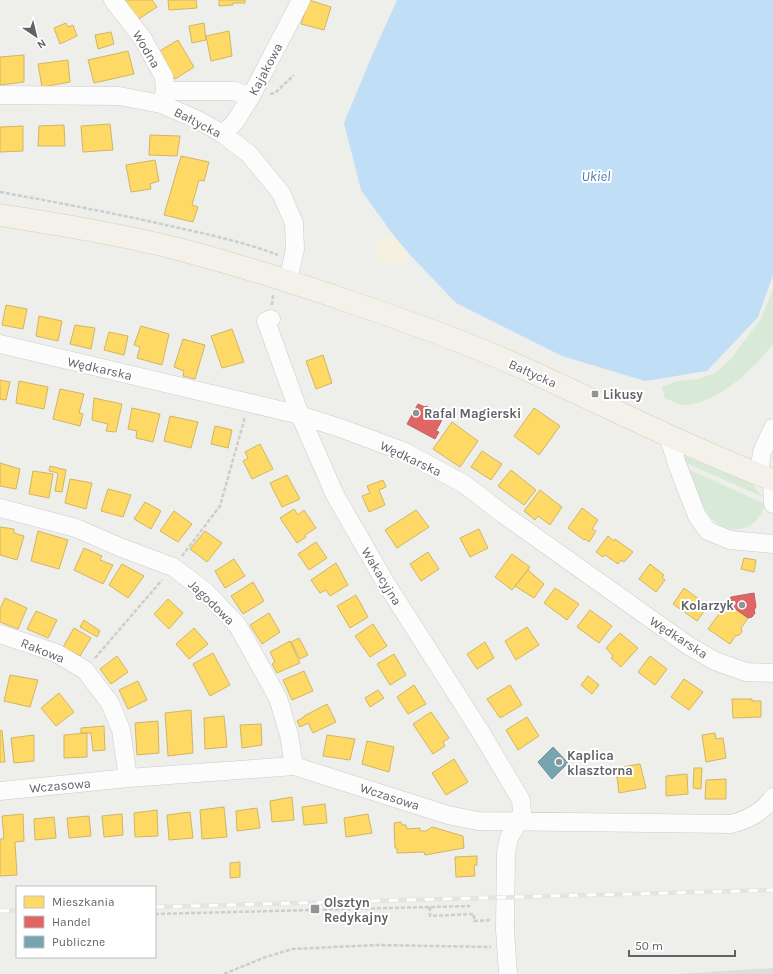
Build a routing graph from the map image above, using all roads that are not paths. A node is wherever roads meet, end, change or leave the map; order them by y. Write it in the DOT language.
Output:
graph roads {
  1 [pos="113,0"];
  2 [pos="301,0"];
  3 [pos="198,84"];
  4 [pos="0,95"];
  5 [pos="251,96"];
  6 [pos="163,98"];
  7 [pos="190,117"];
  8 [pos="223,134"];
  9 [pos="0,215"];
  10 [pos="288,281"];
  11 [pos="271,320"];
  12 [pos="0,344"];
  13 [pos="300,415"];
  14 [pos="773,428"];
  15 [pos="668,436"];
  16 [pos="768,478"];
  17 [pos="773,504"];
  18 [pos="0,508"];
  19 [pos="773,544"];
  20 [pos="0,634"];
  21 [pos="773,673"];
  22 [pos="294,766"];
  23 [pos="128,778"];
  24 [pos="0,790"];
  25 [pos="773,797"];
  26 [pos="519,821"];
  27 [pos="508,974"];
  1 -- 6 [label="street, Wodna"];
  2 -- 5 [label="street, Kajakowa"];
  3 -- 5 [label="street"];
  3 -- 6 [label="street"];
  3 -- 7 [label="street"];
  4 -- 6 [label="street, Bałtycka"];
  5 -- 8 [label="street, Kajakowa"];
  6 -- 7 [label="street, Bałtycka"];
  7 -- 8 [label="street, Bałtycka"];
  8 -- 10 [label="street, Bałtycka"];
  9 -- 10 [label="main road, Bałtycka"];
  10 -- 15 [label="main road, Bałtycka"];
  11 -- 13 [label="street, Wakacyjna"];
  12 -- 13 [label="street, Wędkarska"];
  13 -- 21 [label="street, Wędkarska"];
  13 -- 26 [label="street, Wakacyjna"];
  14 -- 16 [label="street"];
  15 -- 16 [label="main road, Bałtycka"];
  15 -- 19 [label="street"];
  16 -- 17 [label="street"];
  18 -- 22 [label="street, Jagodowa"];
  20 -- 23 [label="street, Rakowa"];
  22 -- 23 [label="street, Wczasowa"];
  22 -- 26 [label="street, Wczasowa"];
  23 -- 24 [label="street, Wczasowa"];
  25 -- 26 [label="street, Wczasowa"];
  26 -- 27 [label="street"];
}
